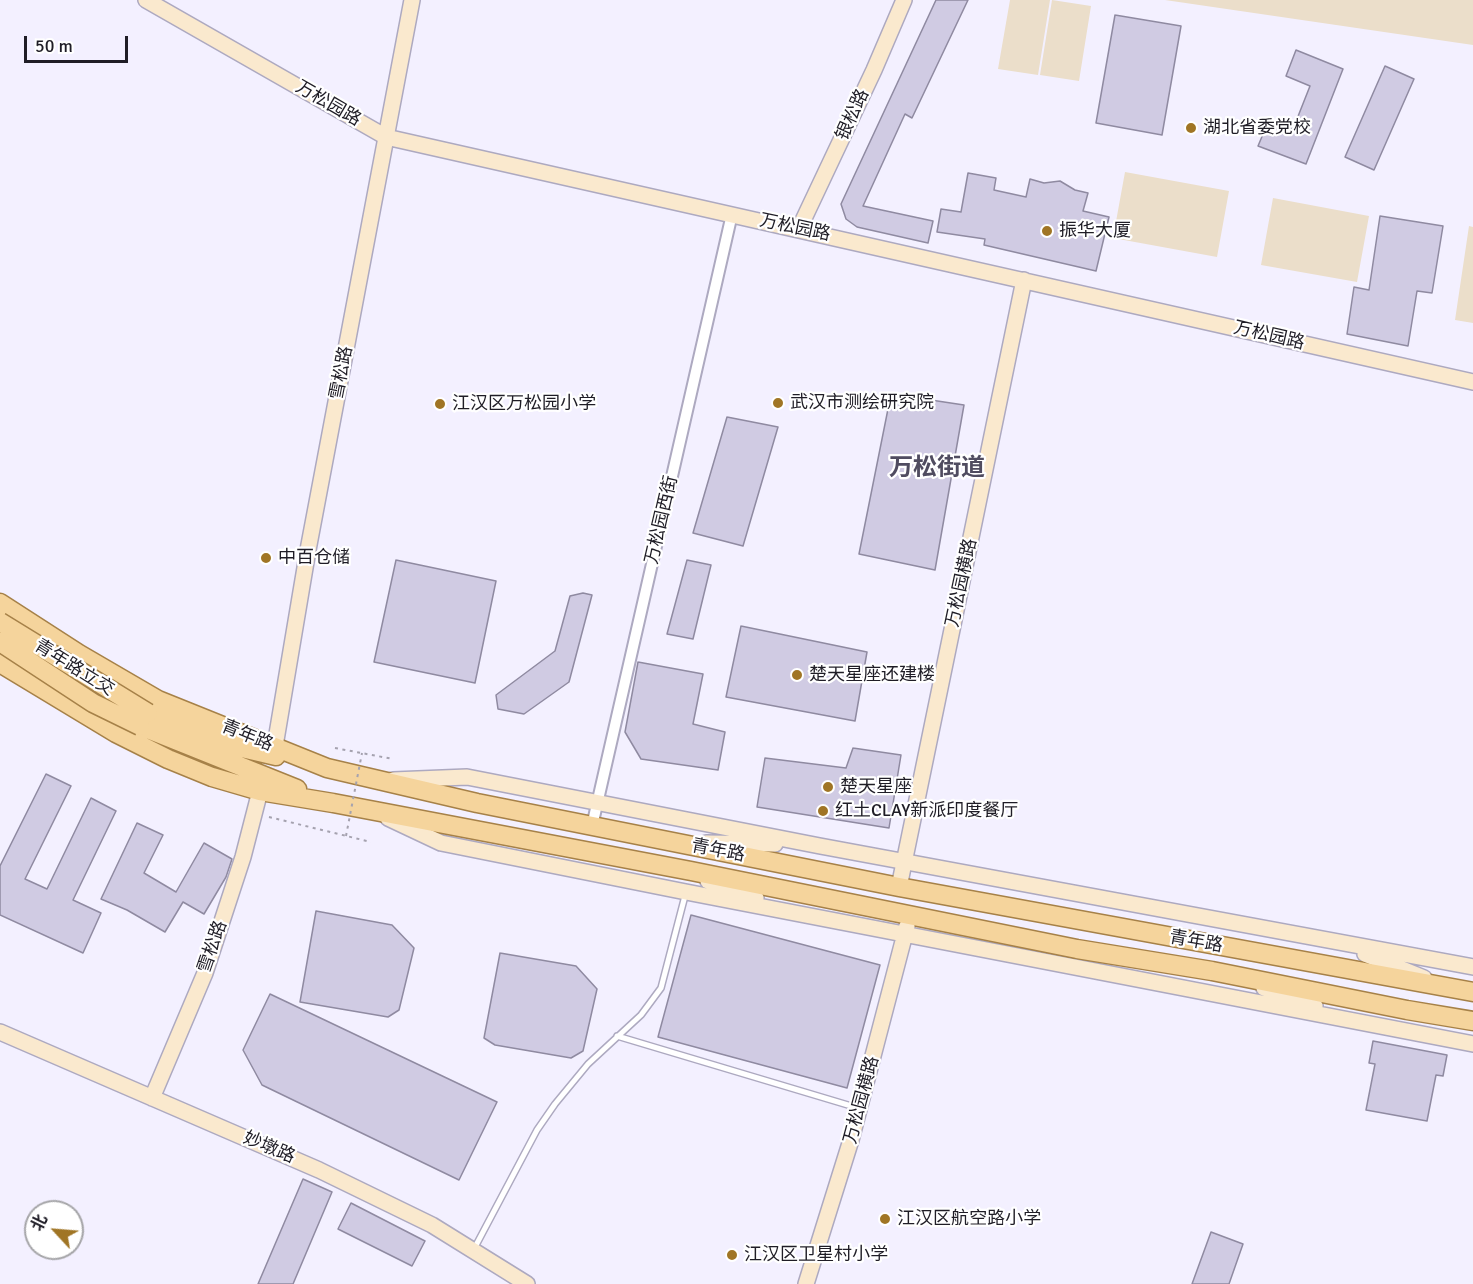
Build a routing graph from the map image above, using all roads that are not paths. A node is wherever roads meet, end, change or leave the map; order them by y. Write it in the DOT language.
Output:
graph roads {
  1 [pos="146,0"];
  2 [pos="412,0"];
  3 [pos="904,0"];
  4 [pos="386,137"];
  5 [pos="732,214"];
  6 [pos="799,229"];
  7 [pos="1024,280"];
  8 [pos="1473,382"];
  9 [pos="0,603"];
  10 [pos="0,622"];
  11 [pos="0,642"];
  12 [pos="0,663"];
  13 [pos="144,719"];
  14 [pos="275,746"];
  15 [pos="327,768"];
  16 [pos="378,780"];
  17 [pos="260,791"];
  18 [pos="333,803"];
  19 [pos="597,803"];
  20 [pos="369,809"];
  21 [pos="592,826"];
  22 [pos="670,842"];
  23 [pos="820,846"];
  24 [pos="905,862"];
  25 [pos="666,866"];
  26 [pos="899,887"];
  27 [pos="686,892"];
  28 [pos="804,915"];
  29 [pos="910,915"];
  30 [pos="905,934"];
  31 [pos="1337,942"];
  32 [pos="1473,967"];
  33 [pos="1225,973"];
  34 [pos="1446,987"];
  35 [pos="1473,992"];
  36 [pos="1473,1021"];
  37 [pos="1360,1022"];
  38 [pos="0,1032"];
  39 [pos="617,1036"];
  40 [pos="1437,1037"];
  41 [pos="1473,1037"];
  42 [pos="1473,1044"];
  43 [pos="152,1098"];
  44 [pos="860,1109"];
  45 [pos="474,1251"];
  46 [pos="527,1284"];
  47 [pos="806,1284"];
  1 -- 4 [label="street, 万松园路"];
  2 -- 4 [label="street, 雪松路"];
  3 -- 6 [label="street, 银松路"];
  4 -- 5 [label="street, 万松园路"];
  4 -- 14 [label="street, 雪松路"];
  5 -- 6 [label="street, 万松园路"];
  5 -- 19 [label="street, 万松园西街"];
  6 -- 7 [label="street, 万松园路"];
  7 -- 8 [label="street, 万松园路"];
  7 -- 24 [label="street, 万松园横路"];
  9 -- 14 [label="main road, 青年路"];
  10 -- 13 [label="main road, 青年路立交, bridge"];
  11 -- 13 [label="main road, 青年路立交, bridge"];
  12 -- 17 [label="main road, 青年路"];
  13 -- 15 [label="main road"];
  13 -- 18 [label="main road"];
  14 -- 15 [label="main road, 青年路"];
  15 -- 16 [label="main road, 青年路"];
  16 -- 19 [label="street"];
  16 -- 21 [label="main road, 青年路"];
  17 -- 18 [label="main road, 青年路"];
  17 -- 43 [label="street, 雪松路"];
  18 -- 20 [label="main road, 青年路"];
  19 -- 21 [label="street, 万松园西街"];
  19 -- 23 [label="street"];
  20 -- 25 [label="main road, 青年路"];
  20 -- 27 [label="street"];
  21 -- 22 [label="main road, 青年路"];
  22 -- 23 [label="street"];
  22 -- 26 [label="main road, 青年路"];
  23 -- 24 [label="street"];
  24 -- 26 [label="street, 万松园横路"];
  24 -- 31 [label="street"];
  25 -- 28 [label="street"];
  25 -- 29 [label="main road, 青年路"];
  26 -- 34 [label="main road, 青年路"];
  27 -- 28 [label="street"];
  27 -- 39 [label="lane"];
  28 -- 30 [label="street"];
  29 -- 30 [label="street, 万松园横路"];
  29 -- 33 [label="main road, 青年路"];
  30 -- 37 [label="street"];
  30 -- 44 [label="street, 万松园横路"];
  31 -- 32 [label="street"];
  31 -- 34 [label="street"];
  33 -- 36 [label="main road, 青年路"];
  33 -- 37 [label="street"];
  34 -- 35 [label="main road, 青年路"];
  37 -- 40 [label="street"];
  38 -- 43 [label="street, 妙墩路"];
  39 -- 44 [label="lane"];
  39 -- 45 [label="lane"];
  40 -- 41 [label="street"];
  40 -- 42 [label="street"];
  43 -- 45 [label="street, 妙墩路"];
  44 -- 47 [label="street, 万松园横路"];
  45 -- 46 [label="street, 妙墩路"];
}
